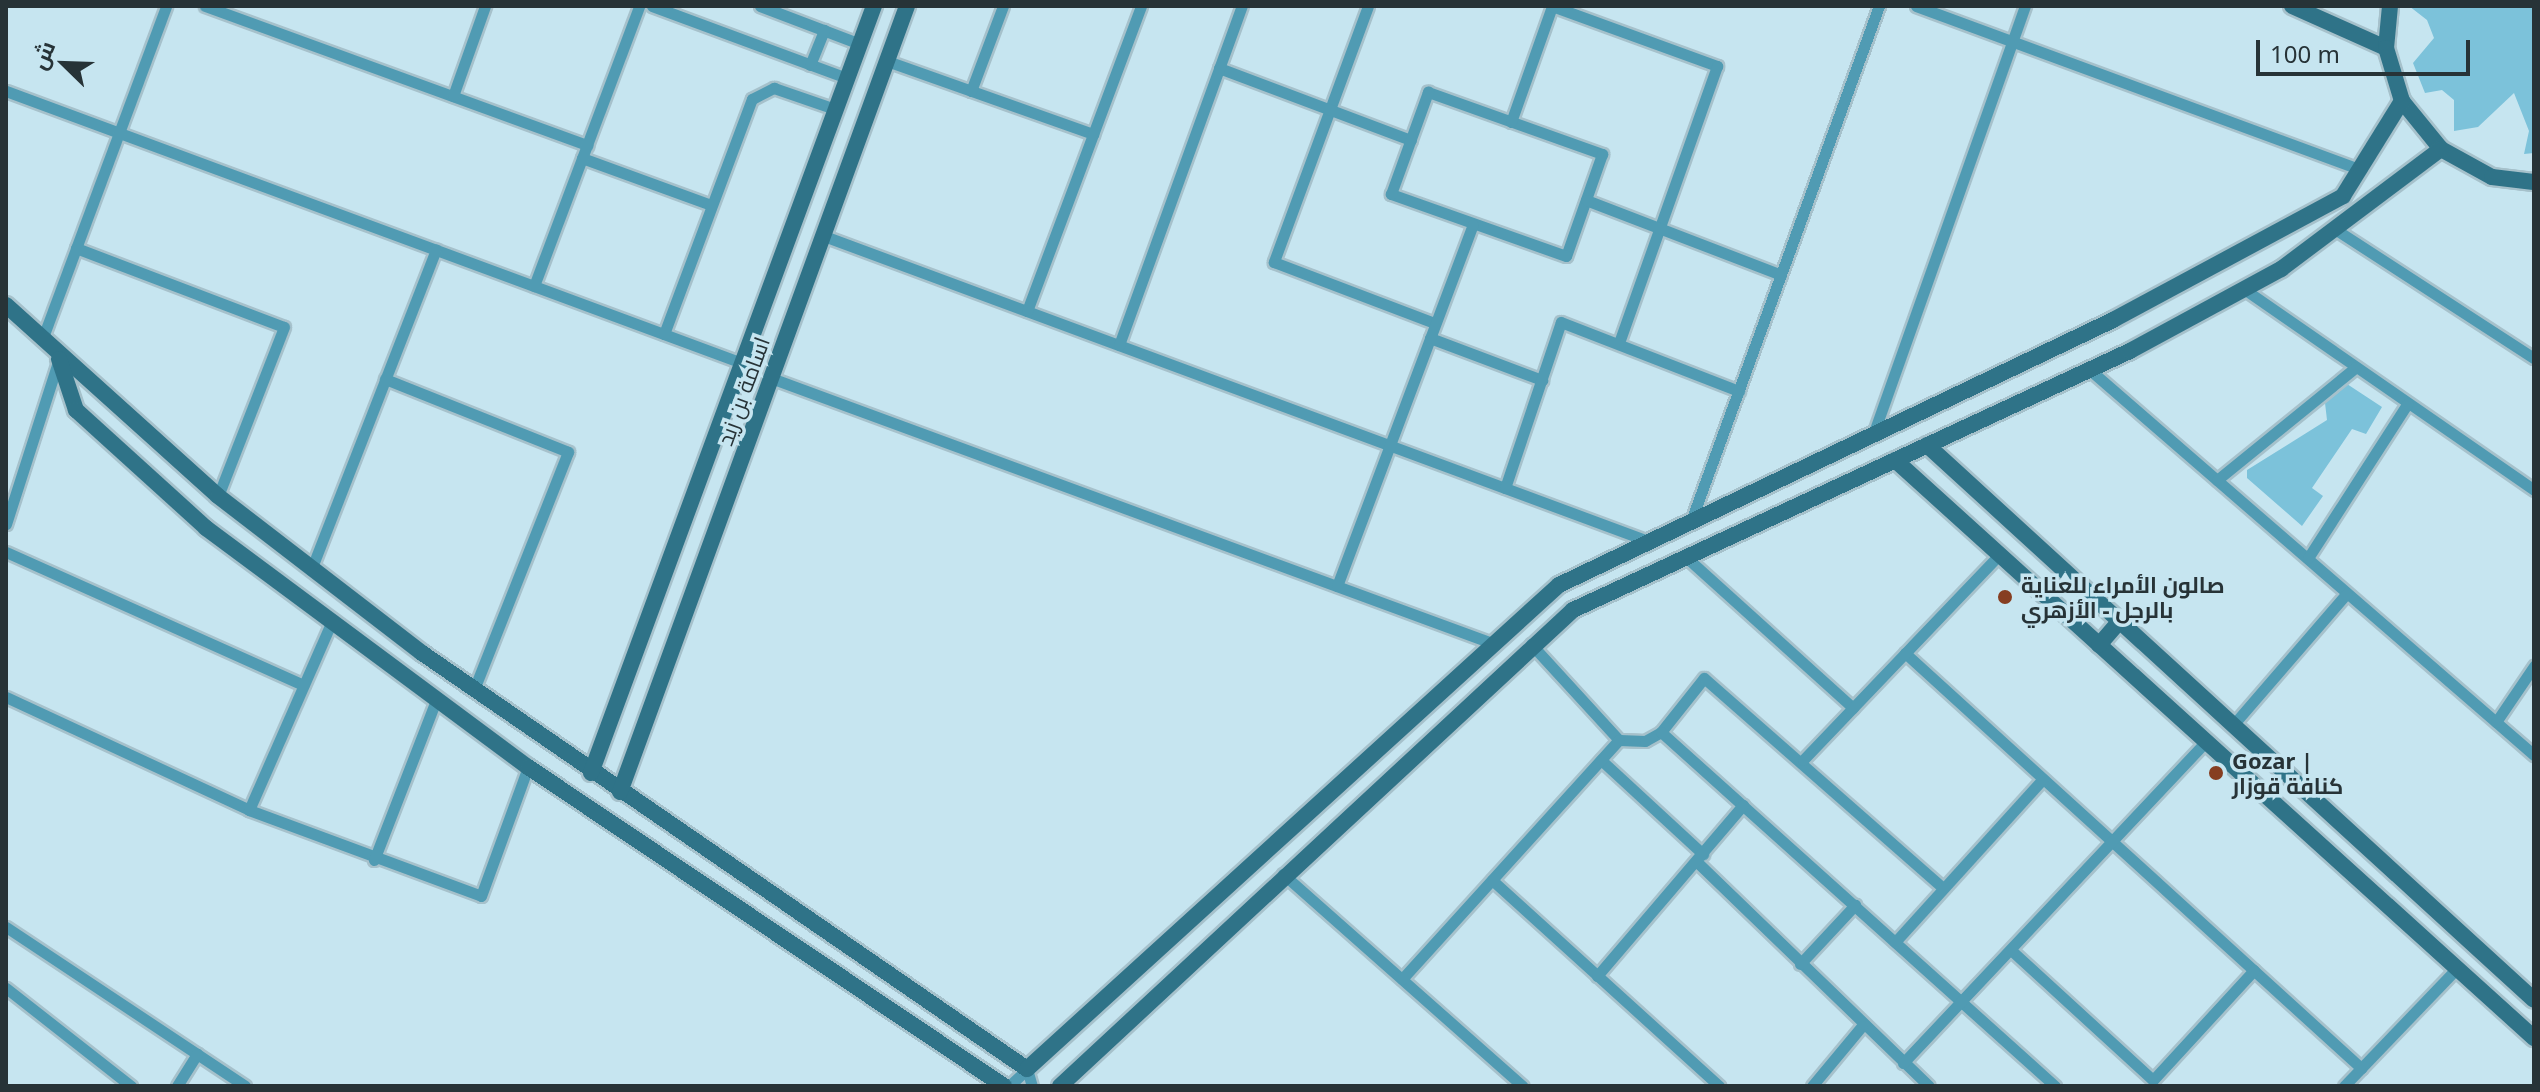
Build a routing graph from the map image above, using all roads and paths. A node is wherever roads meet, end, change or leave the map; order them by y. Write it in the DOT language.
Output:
graph roads {
  1 [pos="166,6"];
  2 [pos="205,6"];
  3 [pos="485,6"];
  4 [pos="639,6"];
  5 [pos="652,6"];
  6 [pos="760,6"];
  7 [pos="874,6"];
  8 [pos="907,6"];
  9 [pos="1003,6"];
  10 [pos="1141,6"];
  11 [pos="1242,6"];
  12 [pos="1368,6"];
  13 [pos="1879,6"];
  14 [pos="1916,6"];
  15 [pos="2025,6"];
  16 [pos="2292,6"];
  17 [pos="2390,6"];
  18 [pos="824,30"];
  19 [pos="2013,41"];
  20 [pos="860,44"];
  21 [pos="2386,48"];
  22 [pos="887,61"];
  23 [pos="810,65"];
  24 [pos="1219,68"];
  25 [pos="847,78"];
  26 [pos="6,91"];
  27 [pos="971,91"];
  28 [pos="453,96"];
  29 [pos="2402,101"];
  30 [pos="835,109"];
  31 [pos="1330,110"];
  32 [pos="1511,122"];
  33 [pos="119,132"];
  34 [pos="1093,134"];
  35 [pos="1411,140"];
  36 [pos="587,145"];
  37 [pos="2441,149"];
  38 [pos="582,158"];
  39 [pos="2360,169"];
  40 [pos="2534,182"];
  41 [pos="1586,200"];
  42 [pos="711,205"];
  43 [pos="1473,225"];
  44 [pos="1659,229"];
  45 [pos="2335,229"];
  46 [pos="824,236"];
  47 [pos="76,248"];
  48 [pos="436,250"];
  49 [pos="1781,275"];
  50 [pos="534,286"];
  51 [pos="2244,289"];
  52 [pos="6,305"];
  53 [pos="1027,311"];
  54 [pos="1435,323"];
  55 [pos="664,334"];
  56 [pos="1430,338"];
  57 [pos="42,340"];
  58 [pos="1619,343"];
  59 [pos="1119,345"];
  60 [pos="2534,358"];
  61 [pos="59,359"];
  62 [pos="742,363"];
  63 [pos="2356,367"];
  64 [pos="2090,370"];
  65 [pos="771,378"];
  66 [pos="385,379"];
  67 [pos="1542,380"];
  68 [pos="1739,391"];
  69 [pos="2408,403"];
  70 [pos="1872,438"];
  71 [pos="1389,445"];
  72 [pos="1927,445"];
  73 [pos="1895,460"];
  74 [pos="2217,480"];
  75 [pos="1505,488"];
  76 [pos="2534,490"];
  77 [pos="218,496"];
  78 [pos="1691,521"];
  79 [pos="6,524"];
  80 [pos="1648,541"];
  81 [pos="6,552"];
  82 [pos="1999,555"];
  83 [pos="1686,557"];
  84 [pos="2308,558"];
  85 [pos="311,570"];
  86 [pos="1337,586"];
  87 [pos="2347,593"];
  88 [pos="2120,621"];
  89 [pos="331,623"];
  90 [pos="1489,642"];
  91 [pos="1530,644"];
  92 [pos="2099,645"];
  93 [pos="1905,653"];
  94 [pos="2534,666"];
  95 [pos="304,685"];
  96 [pos="474,690"];
  97 [pos="6,697"];
  98 [pos="436,700"];
  99 [pos="1853,708"];
  100 [pos="2496,722"];
  101 [pos="2233,725"];
  102 [pos="1661,732"];
  103 [pos="1619,740"];
  104 [pos="2206,742"];
  105 [pos="2534,755"];
  106 [pos="1601,760"];
  107 [pos="1803,760"];
  108 [pos="528,767"];
  109 [pos="591,773"];
  110 [pos="2043,779"];
  111 [pos="620,792"];
  112 [pos="1743,805"];
  113 [pos="249,810"];
  114 [pos="2112,842"];
  115 [pos="1700,858"];
  116 [pos="374,860"];
  117 [pos="1283,874"];
  118 [pos="1492,880"];
  119 [pos="1942,887"];
  120 [pos="1855,905"];
  121 [pos="6,927"];
  122 [pos="1895,942"];
  123 [pos="2012,951"];
  124 [pos="1800,964"];
  125 [pos="2457,968"];
  126 [pos="2254,970"];
  127 [pos="1597,976"];
  128 [pos="1402,979"];
  129 [pos="6,988"];
  130 [pos="2534,1000"];
  131 [pos="1964,1003"];
  132 [pos="1862,1026"];
  133 [pos="2534,1038"];
  134 [pos="197,1054"];
  135 [pos="1903,1063"];
  136 [pos="2361,1068"];
  137 [pos="1027,1069"];
  138 [pos="131,1086"];
  139 [pos="177,1086"];
  140 [pos="245,1086"];
  141 [pos="1007,1086"];
  142 [pos="1032,1086"];
  143 [pos="1060,1086"];
  144 [pos="1523,1086"];
  145 [pos="1719,1086"];
  146 [pos="1812,1086"];
  147 [pos="1929,1086"];
  148 [pos="2055,1086"];
  149 [pos="2344,1086"];
  1 -- 33 [label="street"];
  2 -- 28 [label="street"];
  3 -- 28 [label="street"];
  4 -- 36 [label="street"];
  5 -- 23 [label="street"];
  6 -- 18 [label="street"];
  7 -- 20 [label="main road, اسامة بن زید"];
  8 -- 22 [label="main road, اسامة بن زید"];
  9 -- 27 [label="street"];
  10 -- 34 [label="street"];
  11 -- 24 [label="street"];
  12 -- 31 [label="street"];
  13 -- 49 [label="street"];
  14 -- 19 [label="street"];
  15 -- 19 [label="street"];
  16 -- 21 [label="main road"];
  17 -- 21 [label="main road"];
  18 -- 20 [label="street"];
  18 -- 23 [label="street"];
  19 -- 39 [label="street"];
  19 -- 70 [label="street"];
  20 -- 25 [label="main road, اسامة بن زید"];
  21 -- 29 [label="main road"];
  22 -- 27 [label="street"];
  22 -- 46 [label="main road, اسامة بن زید"];
  23 -- 25 [label="street"];
  24 -- 31 [label="street"];
  24 -- 59 [label="street"];
  25 -- 30 [label="main road, اسامة بن زید"];
  26 -- 33 [label="street"];
  27 -- 34 [label="street"];
  28 -- 36 [label="street"];
  29 -- 37 [label="main road"];
  29 -- 39 [label="main road"];
  30 -- 42 [label="street"];
  30 -- 62 [label="main road, اسامة بن زید"];
  31 -- 35 [label="street"];
  31 -- 54 [label="street"];
  32 -- 35 [label="street"];
  32 -- 41 [label="street"];
  32 -- 44 [label="street"];
  33 -- 47 [label="street"];
  33 -- 48 [label="street"];
  34 -- 53 [label="street"];
  35 -- 43 [label="street"];
  36 -- 38 [label="street"];
  37 -- 40 [label="main road"];
  37 -- 45 [label="main road"];
  38 -- 42 [label="street"];
  38 -- 50 [label="street"];
  39 -- 70 [label="main road"];
  41 -- 43 [label="street"];
  41 -- 44 [label="street"];
  42 -- 55 [label="street"];
  43 -- 54 [label="street"];
  44 -- 49 [label="street"];
  44 -- 58 [label="street"];
  45 -- 51 [label="main road"];
  45 -- 60 [label="street"];
  46 -- 53 [label="street"];
  46 -- 65 [label="main road, اسامة بن زید"];
  47 -- 57 [label="street"];
  47 -- 77 [label="street"];
  48 -- 50 [label="street"];
  48 -- 66 [label="street"];
  49 -- 68 [label="street"];
  50 -- 55 [label="street"];
  51 -- 63 [label="street"];
  51 -- 64 [label="main road"];
  52 -- 57 [label="main road"];
  53 -- 59 [label="street"];
  54 -- 56 [label="street"];
  55 -- 62 [label="street"];
  56 -- 67 [label="street"];
  56 -- 71 [label="street"];
  57 -- 61 [label="main road"];
  58 -- 67 [label="street"];
  58 -- 68 [label="street"];
  59 -- 71 [label="street"];
  61 -- 77 [label="main road"];
  61 -- 79 [label="street"];
  61 -- 89 [label="main road"];
  62 -- 109 [label="main road, اسامة بن زید"];
  63 -- 69 [label="street"];
  63 -- 74 [label="street"];
  64 -- 72 [label="main road"];
  64 -- 74 [label="street"];
  65 -- 86 [label="street"];
  65 -- 111 [label="main road, اسامة بن زید"];
  66 -- 85 [label="street"];
  66 -- 96 [label="street"];
  67 -- 75 [label="street"];
  68 -- 78 [label="street"];
  69 -- 76 [label="street"];
  69 -- 84 [label="street"];
  70 -- 78 [label="main road"];
  71 -- 75 [label="street"];
  71 -- 86 [label="street"];
  72 -- 73 [label="main road"];
  72 -- 88 [label="main road"];
  73 -- 82 [label="main road"];
  73 -- 83 [label="main road"];
  74 -- 84 [label="street"];
  75 -- 80 [label="street"];
  77 -- 85 [label="main road"];
  78 -- 80 [label="main road"];
  80 -- 90 [label="main road"];
  81 -- 95 [label="street"];
  82 -- 92 [label="main road"];
  82 -- 93 [label="street"];
  83 -- 91 [label="main road"];
  83 -- 99 [label="street"];
  84 -- 87 [label="street"];
  85 -- 96 [label="main road"];
  86 -- 90 [label="street"];
  87 -- 100 [label="street"];
  87 -- 101 [label="street"];
  88 -- 92 [label="main road"];
  88 -- 101 [label="main road"];
  89 -- 95 [label="street"];
  89 -- 98 [label="main road"];
  90 -- 137 [label="main road"];
  91 -- 103 [label="street"];
  91 -- 117 [label="main road"];
  92 -- 104 [label="main road"];
  93 -- 99 [label="street"];
  93 -- 110 [label="street"];
  94 -- 100 [label="street"];
  95 -- 113 [label="street"];
  96 -- 109 [label="main road"];
  97 -- 113 [label="street"];
  98 -- 108 [label="main road"];
  98 -- 116 [label="street"];
  99 -- 107 [label="street"];
  100 -- 105 [label="street"];
  101 -- 130 [label="main road"];
  102 -- 103 [label="street"];
  102 -- 107 [label="street"];
  102 -- 112 [label="street"];
  103 -- 106 [label="street"];
  104 -- 114 [label="street"];
  104 -- 125 [label="main road"];
  106 -- 115 [label="street"];
  106 -- 118 [label="street"];
  107 -- 119 [label="street"];
  108 -- 116 [label="street"];
  108 -- 141 [label="main road"];
  109 -- 111 [label="main road"];
  110 -- 114 [label="street"];
  110 -- 119 [label="street"];
  111 -- 137 [label="main road"];
  112 -- 115 [label="street"];
  112 -- 120 [label="street"];
  113 -- 116 [label="street"];
  114 -- 123 [label="street"];
  114 -- 126 [label="street"];
  115 -- 124 [label="street"];
  115 -- 127 [label="street"];
  117 -- 128 [label="street"];
  117 -- 143 [label="main road"];
  118 -- 127 [label="street"];
  118 -- 128 [label="street"];
  119 -- 122 [label="street"];
  120 -- 122 [label="street"];
  120 -- 124 [label="street"];
  121 -- 134 [label="street"];
  122 -- 131 [label="street"];
  123 -- 126 [label="street"];
  123 -- 131 [label="street"];
  124 -- 132 [label="street"];
  125 -- 133 [label="main road"];
  125 -- 136 [label="street"];
  126 -- 136 [label="street"];
  127 -- 145 [label="street"];
  128 -- 144 [label="street"];
  129 -- 138 [label="street"];
  131 -- 135 [label="street"];
  131 -- 148 [label="street"];
  132 -- 135 [label="street"];
  132 -- 146 [label="street"];
  134 -- 139 [label="street"];
  134 -- 140 [label="street"];
  135 -- 147 [label="street"];
  136 -- 149 [label="street"];
  137 -- 141 [label="street"];
  137 -- 142 [label="street"];
}
